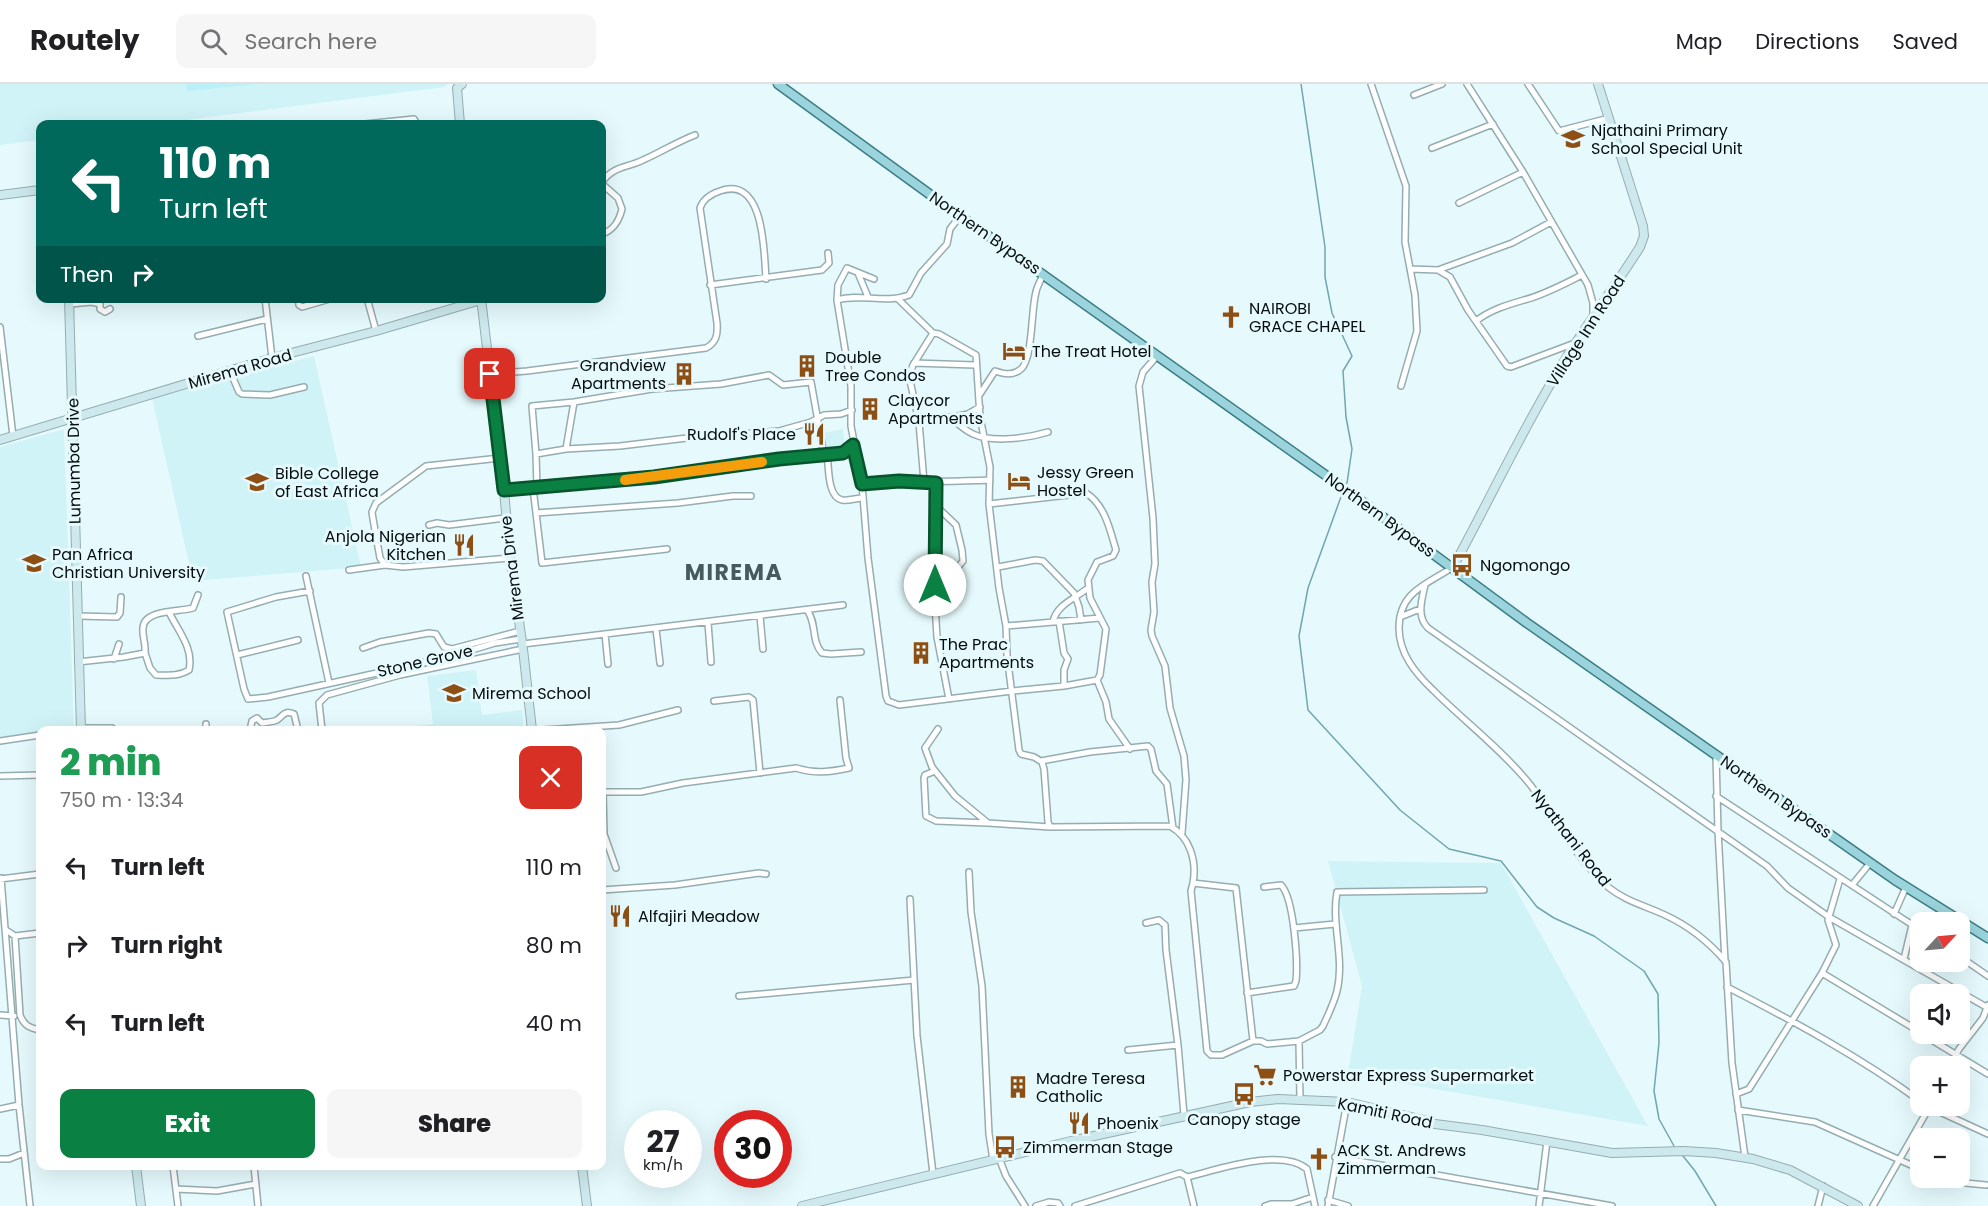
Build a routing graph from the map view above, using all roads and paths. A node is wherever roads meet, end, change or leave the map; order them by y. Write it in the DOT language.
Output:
graph roads {
  1 [pos="462,84"];
  2 [pos="778,84"];
  3 [pos="1442,84"];
  4 [pos="1467,84"];
  5 [pos="1528,84"];
  6 [pos="1598,84"];
  7 [pos="1373,85"];
  8 [pos="1414,95"];
  9 [pos="1609,118"];
  10 [pos="460,120"];
  11 [pos="1493,124"];
  12 [pos="695,135"];
  13 [pos="1432,148"];
  14 [pos="1523,172"];
  15 [pos="606,179"];
  16 [pos="606,187"];
  17 [pos="36,190"];
  18 [pos="0,195"];
  19 [pos="1459,203"];
  20 [pos="960,216"];
  21 [pos="1551,222"];
  22 [pos="606,233"];
  23 [pos="828,254"];
  24 [pos="1410,269"];
  25 [pos="1438,270"];
  26 [pos="858,273"];
  27 [pos="1043,275"];
  28 [pos="1582,275"];
  29 [pos="766,279"];
  30 [pos="874,279"];
  31 [pos="710,285"];
  32 [pos="868,297"];
  33 [pos="898,299"];
  34 [pos="837,300"];
  35 [pos="69,303"];
  36 [pos="96,303"];
  37 [pos="266,303"];
  38 [pos="299,303"];
  39 [pos="316,303"];
  40 [pos="368,303"];
  41 [pos="468,303"];
  42 [pos="481,303"];
  43 [pos="110,309"];
  44 [pos="1593,315"];
  45 [pos="267,319"];
  46 [pos="1476,321"];
  47 [pos="0,327"];
  48 [pos="376,331"];
  49 [pos="933,333"];
  50 [pos="198,336"];
  51 [pos="1575,343"];
  52 [pos="1157,356"];
  53 [pos="272,358"];
  54 [pos="914,363"];
  55 [pos="975,365"];
  56 [pos="230,371"];
  57 [pos="490,374"];
  58 [pos="1401,386"];
  59 [pos="304,387"];
  60 [pos="979,395"];
  61 [pos="574,402"];
  62 [pos="980,407"];
  63 [pos="852,410"];
  64 [pos="950,417"];
  65 [pos="817,418"];
  66 [pos="73,419"];
  67 [pos="919,422"];
  68 [pos="1048,432"];
  69 [pos="13,436"];
  70 [pos="984,437"];
  71 [pos="0,440"];
  72 [pos="853,445"];
  73 [pos="566,449"];
  74 [pos="536,454"];
  75 [pos="826,454"];
  76 [pos="500,458"];
  77 [pos="990,480"];
  78 [pos="924,482"];
  79 [pos="936,483"];
  80 [pos="862,484"];
  81 [pos="535,488"];
  82 [pos="504,490"];
  83 [pos="751,496"];
  84 [pos="863,498"];
  85 [pos="989,504"];
  86 [pos="935,505"];
  87 [pos="536,513"];
  88 [pos="506,518"];
  89 [pos="429,525"];
  90 [pos="667,549"];
  91 [pos="510,558"];
  92 [pos="385,565"];
  93 [pos="998,567"];
  94 [pos="1453,567"];
  95 [pos="349,570"];
  96 [pos="306,576"];
  97 [pos="1425,584"];
  98 [pos="1088,588"];
  99 [pos="310,591"];
  100 [pos="198,595"];
  101 [pos="120,597"];
  102 [pos="1076,598"];
  103 [pos="935,603"];
  104 [pos="843,605"];
  105 [pos="1420,609"];
  106 [pos="807,610"];
  107 [pos="169,612"];
  108 [pos="78,616"];
  109 [pos="760,616"];
  110 [pos="1400,616"];
  111 [pos="1100,618"];
  112 [pos="1081,620"];
  113 [pos="1056,621"];
  114 [pos="708,622"];
  115 [pos="1006,626"];
  116 [pos="656,629"];
  117 [pos="605,634"];
  118 [pos="297,640"];
  119 [pos="522,641"];
  120 [pos="119,644"];
  121 [pos="363,648"];
  122 [pos="763,649"];
  123 [pos="145,652"];
  124 [pos="861,652"];
  125 [pos="237,656"];
  126 [pos="114,658"];
  127 [pos="78,662"];
  128 [pos="711,662"];
  129 [pos="660,663"];
  130 [pos="608,664"];
  131 [pos="1097,680"];
  132 [pos="329,683"];
  133 [pos="1064,686"];
  134 [pos="1012,691"];
  135 [pos="949,699"];
  136 [pos="840,700"];
  137 [pos="714,701"];
  138 [pos="678,710"];
  139 [pos="80,726"];
  140 [pos="251,726"];
  141 [pos="297,726"];
  142 [pos="322,726"];
  143 [pos="532,726"];
  144 [pos="604,726"];
  145 [pos="938,729"];
  146 [pos="36,736"];
  147 [pos="0,741"];
  148 [pos="1129,748"];
  149 [pos="1716,756"];
  150 [pos="1041,760"];
  151 [pos="935,771"];
  152 [pos="760,773"];
  153 [pos="36,775"];
  154 [pos="0,777"];
  155 [pos="606,792"];
  156 [pos="1716,796"];
  157 [pos="988,823"];
  158 [pos="1050,827"];
  159 [pos="1173,828"];
  160 [pos="1718,831"];
  161 [pos="1182,833"];
  162 [pos="606,840"];
  163 [pos="1870,862"];
  164 [pos="616,868"];
  165 [pos="969,872"];
  166 [pos="765,874"];
  167 [pos="36,875"];
  168 [pos="1,879"];
  169 [pos="1840,879"];
  170 [pos="1193,883"];
  171 [pos="1852,885"];
  172 [pos="1264,887"];
  173 [pos="1906,887"];
  174 [pos="606,890"];
  175 [pos="1484,890"];
  176 [pos="910,899"];
  177 [pos="1894,914"];
  178 [pos="1829,916"];
  179 [pos="1146,923"];
  180 [pos="1335,924"];
  181 [pos="1910,924"];
  182 [pos="1294,928"];
  183 [pos="6,930"];
  184 [pos="36,933"];
  185 [pos="1910,934"];
  186 [pos="15,936"];
  187 [pos="1988,938"];
  188 [pos="1904,959"];
  189 [pos="1726,962"];
  190 [pos="1970,964"];
  191 [pos="1822,973"];
  192 [pos="1988,976"];
  193 [pos="914,980"];
  194 [pos="1727,987"];
  195 [pos="1247,993"];
  196 [pos="739,996"];
  197 [pos="1988,1007"];
  198 [pos="0,1015"];
  199 [pos="14,1016"];
  200 [pos="1792,1021"];
  201 [pos="1910,1026"];
  202 [pos="36,1029"];
  203 [pos="1253,1041"];
  204 [pos="1299,1041"];
  205 [pos="1940,1044"];
  206 [pos="1178,1045"];
  207 [pos="1128,1050"];
  208 [pos="1957,1054"];
  209 [pos="1988,1074"];
  210 [pos="1736,1094"];
  211 [pos="1910,1094"];
  212 [pos="1300,1100"];
  213 [pos="1347,1102"];
  214 [pos="19,1105"];
  215 [pos="0,1109"];
  216 [pos="1738,1110"];
  217 [pos="1184,1115"];
  218 [pos="1923,1116"];
  219 [pos="1950,1116"];
  220 [pos="1988,1134"];
  221 [pos="1547,1141"];
  222 [pos="24,1154"];
  223 [pos="1335,1157"];
  224 [pos="1745,1157"];
  225 [pos="0,1159"];
  226 [pos="996,1159"];
  227 [pos="1898,1159"];
  228 [pos="1910,1164"];
  229 [pos="136,1170"];
  230 [pos="174,1170"];
  231 [pos="254,1170"];
  232 [pos="582,1170"];
  233 [pos="933,1174"];
  234 [pos="1187,1177"];
  235 [pos="1970,1183"];
  236 [pos="256,1184"];
  237 [pos="1986,1185"];
  238 [pos="1823,1186"];
  239 [pos="176,1189"];
  240 [pos="1541,1193"];
  241 [pos="1313,1197"];
  242 [pos="1328,1203"];
  243 [pos="30,1206"];
  244 [pos="141,1206"];
  245 [pos="178,1206"];
  246 [pos="258,1206"];
  247 [pos="587,1206"];
  248 [pos="802,1206"];
  249 [pos="1025,1206"];
  250 [pos="1036,1206"];
  251 [pos="1060,1206"];
  252 [pos="1075,1206"];
  253 [pos="1194,1206"];
  254 [pos="1264,1206"];
  255 [pos="1315,1206"];
  256 [pos="1348,1206"];
  257 [pos="1539,1206"];
  258 [pos="1612,1206"];
  259 [pos="1818,1206"];
  260 [pos="1858,1206"];
  261 [pos="1873,1206"];
  1 -- 10 [label="street"];
  2 -- 20 [label="main road, Northern Bypass"];
  3 -- 8 [label="street"];
  4 -- 11 [label="street"];
  5 -- 9 [label="street"];
  6 -- 9 [label="street, Village Inn Road"];
  7 -- 24 [label="street"];
  9 -- 44 [label="street, Village Inn Road"];
  11 -- 13 [label="street"];
  11 -- 14 [label="street"];
  12 -- 15 [label="street"];
  14 -- 19 [label="street"];
  14 -- 21 [label="street"];
  16 -- 22 [label="street"];
  17 -- 18 [label="street"];
  20 -- 27 [label="main road, Northern Bypass"];
  20 -- 33 [label="street"];
  21 -- 25 [label="street"];
  21 -- 28 [label="street"];
  23 -- 29 [label="street"];
  24 -- 25 [label="street"];
  24 -- 58 [label="street"];
  25 -- 46 [label="street"];
  26 -- 30 [label="street"];
  26 -- 32 [label="street"];
  26 -- 34 [label="street"];
  27 -- 52 [label="main road, Northern Bypass"];
  27 -- 60 [label="street"];
  28 -- 44 [label="street"];
  28 -- 46 [label="street"];
  29 -- 31 [label="street"];
  29 -- 31 [label="street"];
  31 -- 57 [label="street"];
  32 -- 33 [label="street"];
  32 -- 34 [label="street"];
  33 -- 49 [label="street"];
  34 -- 63 [label="street"];
  35 -- 66 [label="street, Lumumba Drive"];
  36 -- 43 [label="street"];
  37 -- 45 [label="street"];
  38 -- 39 [label="street"];
  40 -- 48 [label="street"];
  41 -- 48 [label="street, Mirema Road"];
  42 -- 57 [label="street, Mirema Drive"];
  44 -- 51 [label="street, Village Inn Road"];
  45 -- 50 [label="street"];
  45 -- 53 [label="street"];
  46 -- 51 [label="street"];
  47 -- 69 [label="street"];
  48 -- 53 [label="street, Mirema Road"];
  49 -- 54 [label="street"];
  49 -- 55 [label="street"];
  51 -- 94 [label="street, Village Inn Road"];
  52 -- 94 [label="main road, Northern Bypass"];
  52 -- 161 [label="street"];
  53 -- 56 [label="street, Mirema Road"];
  54 -- 55 [label="street"];
  54 -- 67 [label="street"];
  55 -- 60 [label="street"];
  56 -- 59 [label="street"];
  56 -- 66 [label="street, Mirema Road"];
  57 -- 76 [label="street, Mirema Drive"];
  60 -- 62 [label="street"];
  61 -- 65 [label="street"];
  61 -- 73 [label="street"];
  61 -- 74 [label="street"];
  62 -- 64 [label="street"];
  62 -- 70 [label="street"];
  63 -- 65 [label="street"];
  63 -- 72 [label="street"];
  64 -- 67 [label="street"];
  64 -- 70 [label="street"];
  65 -- 73 [label="street"];
  65 -- 75 [label="street"];
  66 -- 69 [label="street, Mirema Road"];
  66 -- 108 [label="street, Lumumba Drive"];
  67 -- 78 [label="street"];
  68 -- 70 [label="street"];
  69 -- 71 [label="street, Mirema Road"];
  70 -- 77 [label="street"];
  72 -- 75 [label="street"];
  72 -- 80 [label="street"];
  73 -- 74 [label="street"];
  74 -- 81 [label="street"];
  75 -- 81 [label="street"];
  75 -- 84 [label="street"];
  76 -- 82 [label="street, Mirema Drive"];
  76 -- 92 [label="street"];
  77 -- 79 [label="street"];
  77 -- 85 [label="street"];
  78 -- 79 [label="street"];
  78 -- 80 [label="street"];
  79 -- 86 [label="street"];
  80 -- 84 [label="street"];
  81 -- 82 [label="street"];
  81 -- 87 [label="street"];
  82 -- 88 [label="street, Mirema Drive"];
  83 -- 87 [label="street"];
  84 -- 135 [label="street"];
  85 -- 93 [label="street"];
  85 -- 98 [label="street"];
  86 -- 103 [label="street"];
  86 -- 103 [label="street"];
  87 -- 90 [label="street"];
  88 -- 89 [label="street"];
  88 -- 91 [label="street, Mirema Drive"];
  91 -- 92 [label="street"];
  91 -- 119 [label="street, Mirema Drive"];
  92 -- 95 [label="street"];
  93 -- 102 [label="street"];
  93 -- 115 [label="street"];
  94 -- 97 [label="street"];
  94 -- 149 [label="main road, Northern Bypass"];
  96 -- 99 [label="street"];
  97 -- 105 [label="street"];
  97 -- 110 [label="street"];
  98 -- 102 [label="street"];
  98 -- 111 [label="street"];
  99 -- 125 [label="street, Stone Grove"];
  99 -- 132 [label="street"];
  100 -- 107 [label="street"];
  101 -- 108 [label="street"];
  102 -- 112 [label="street"];
  102 -- 113 [label="street"];
  103 -- 135 [label="street"];
  104 -- 106 [label="street"];
  105 -- 110 [label="street"];
  105 -- 160 [label="street"];
  106 -- 109 [label="street"];
  106 -- 124 [label="street"];
  107 -- 123 [label="street"];
  107 -- 123 [label="street"];
  108 -- 127 [label="street, Lumumba Drive"];
  109 -- 114 [label="street"];
  109 -- 122 [label="street"];
  110 -- 189 [label="street, Nyathani Road"];
  111 -- 112 [label="street"];
  111 -- 131 [label="street"];
  112 -- 113 [label="street"];
  113 -- 115 [label="street"];
  113 -- 133 [label="street"];
  114 -- 116 [label="street"];
  114 -- 128 [label="street"];
  115 -- 134 [label="street"];
  116 -- 117 [label="street"];
  116 -- 129 [label="street"];
  117 -- 119 [label="street"];
  117 -- 130 [label="street"];
  118 -- 125 [label="street"];
  119 -- 121 [label="street"];
  119 -- 132 [label="street, Stone Grove"];
  119 -- 142 [label="street"];
  119 -- 143 [label="street, Mirema Drive"];
  120 -- 126 [label="street"];
  123 -- 126 [label="street"];
  125 -- 132 [label="street, Stone Grove"];
  126 -- 127 [label="street"];
  127 -- 139 [label="street, Lumumba Drive"];
  131 -- 133 [label="street"];
  131 -- 148 [label="street"];
  133 -- 134 [label="street"];
  134 -- 135 [label="street"];
  134 -- 150 [label="street"];
  136 -- 152 [label="street"];
  137 -- 152 [label="street"];
  138 -- 144 [label="street"];
  140 -- 141 [label="street"];
  145 -- 151 [label="street"];
  146 -- 147 [label="street"];
  148 -- 150 [label="street"];
  148 -- 159 [label="street"];
  149 -- 156 [label="street"];
  149 -- 163 [label="main road, Northern Bypass"];
  150 -- 158 [label="street"];
  151 -- 157 [label="street"];
  151 -- 157 [label="street"];
  152 -- 155 [label="street"];
  153 -- 154 [label="street"];
  156 -- 160 [label="street"];
  156 -- 169 [label="street"];
  157 -- 158 [label="street"];
  158 -- 159 [label="street"];
  159 -- 161 [label="street"];
  160 -- 178 [label="street"];
  160 -- 189 [label="street"];
  161 -- 170 [label="street"];
  162 -- 164 [label="street"];
  163 -- 171 [label="street"];
  163 -- 173 [label="main road, Northern Bypass"];
  165 -- 226 [label="street"];
  166 -- 174 [label="street"];
  167 -- 168 [label="street"];
  168 -- 183 [label="street"];
  169 -- 171 [label="street"];
  169 -- 178 [label="street"];
  170 -- 195 [label="street"];
  170 -- 203 [label="street"];
  171 -- 177 [label="street"];
  172 -- 182 [label="street"];
  173 -- 177 [label="street"];
  173 -- 187 [label="main road, Northern Bypass"];
  175 -- 180 [label="street"];
  176 -- 193 [label="street"];
  177 -- 181 [label="street"];
  178 -- 188 [label="street"];
  178 -- 191 [label="street"];
  179 -- 206 [label="street"];
  180 -- 182 [label="street"];
  180 -- 204 [label="street"];
  182 -- 195 [label="street"];
  183 -- 186 [label="street"];
  183 -- 199 [label="street"];
  184 -- 186 [label="street"];
  185 -- 188 [label="street"];
  186 -- 202 [label="street"];
  188 -- 197 [label="street"];
  189 -- 194 [label="street"];
  190 -- 192 [label="street"];
  191 -- 200 [label="street"];
  191 -- 201 [label="street"];
  193 -- 196 [label="street"];
  193 -- 233 [label="street"];
  194 -- 200 [label="street"];
  194 -- 210 [label="street"];
  195 -- 203 [label="street"];
  197 -- 208 [label="street"];
  198 -- 199 [label="street"];
  199 -- 214 [label="street"];
  200 -- 210 [label="street"];
  200 -- 211 [label="street"];
  203 -- 204 [label="street"];
  204 -- 212 [label="street"];
  205 -- 208 [label="street"];
  206 -- 207 [label="street"];
  206 -- 217 [label="street"];
  208 -- 209 [label="street"];
  210 -- 216 [label="street"];
  212 -- 213 [label="street, Kamiti Road"];
  212 -- 217 [label="street, Kamiti Road"];
  213 -- 221 [label="street, Kamiti Road"];
  213 -- 223 [label="street"];
  214 -- 215 [label="street"];
  214 -- 222 [label="street"];
  216 -- 224 [label="street"];
  216 -- 227 [label="street"];
  217 -- 226 [label="street, Kamiti Road"];
  218 -- 227 [label="street"];
  219 -- 220 [label="street"];
  221 -- 224 [label="street, Kamiti Road"];
  221 -- 240 [label="street"];
  222 -- 225 [label="street"];
  222 -- 243 [label="street"];
  223 -- 240 [label="street"];
  223 -- 242 [label="street"];
  224 -- 238 [label="street, Kamiti Road"];
  226 -- 233 [label="street, Kamiti Road"];
  226 -- 249 [label="street"];
  227 -- 228 [label="street"];
  227 -- 261 [label="street"];
  229 -- 244 [label="street"];
  230 -- 239 [label="street"];
  231 -- 236 [label="street"];
  232 -- 247 [label="street"];
  233 -- 248 [label="street, Kamiti Road"];
  234 -- 241 [label="street"];
  234 -- 252 [label="street"];
  234 -- 253 [label="street"];
  235 -- 237 [label="street"];
  236 -- 239 [label="street"];
  236 -- 246 [label="street"];
  238 -- 259 [label="street"];
  238 -- 260 [label="street, Kamiti Road"];
  239 -- 245 [label="street"];
  240 -- 257 [label="street"];
  240 -- 258 [label="street"];
  241 -- 254 [label="street"];
  241 -- 255 [label="street"];
  242 -- 256 [label="street"];
  250 -- 251 [label="street"];
}
